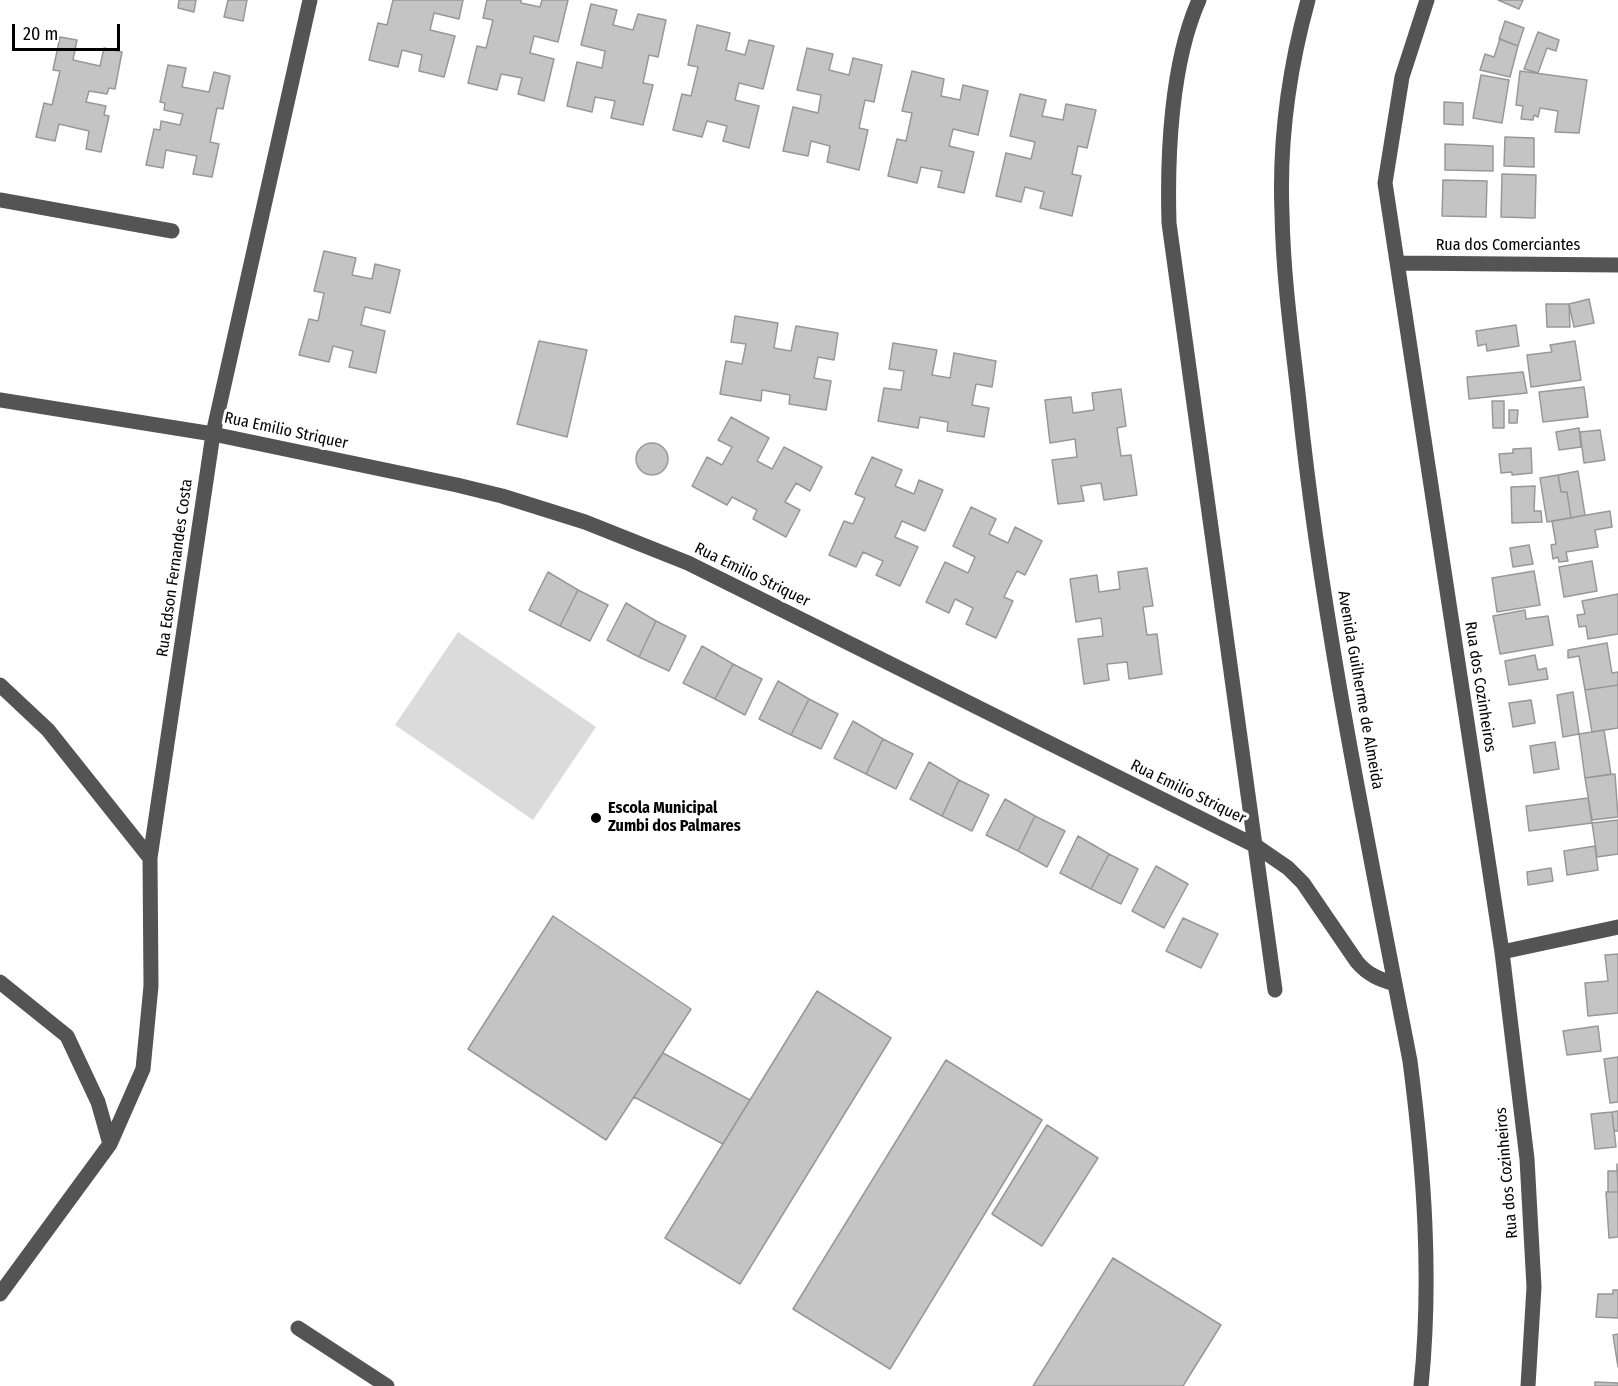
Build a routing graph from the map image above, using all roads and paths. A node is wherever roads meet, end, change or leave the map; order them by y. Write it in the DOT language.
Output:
graph roads {
  1 [pos="310,0"];
  2 [pos="1198,0"];
  3 [pos="1308,0"];
  4 [pos="1427,0"];
  5 [pos="0,200"];
  6 [pos="172,231"];
  7 [pos="1398,263"];
  8 [pos="1618,265"];
  9 [pos="0,400"];
  10 [pos="213,434"];
  11 [pos="0,685"];
  12 [pos="1256,846"];
  13 [pos="150,858"];
  14 [pos="1618,927"];
  15 [pos="1502,952"];
  16 [pos="0,982"];
  17 [pos="1395,984"];
  18 [pos="1275,990"];
  19 [pos="110,1144"];
  20 [pos="0,1294"];
  21 [pos="298,1328"];
  22 [pos="387,1386"];
  23 [pos="1421,1386"];
  24 [pos="1528,1386"];
  1 -- 10 [label="street, Rua Edson Fernandes Costa"];
  2 -- 12 [label="street"];
  3 -- 17 [label="street, Avenida Guilherme de Almeida"];
  4 -- 7 [label="street, Rua dos Cozinheiros"];
  5 -- 6 [label="street"];
  7 -- 8 [label="street, Rua dos Comerciantes"];
  7 -- 15 [label="street, Rua dos Cozinheiros"];
  9 -- 10 [label="street, Rua Emilio Striquer"];
  10 -- 12 [label="street, Rua Emilio Striquer"];
  10 -- 13 [label="street, Rua Edson Fernandes Costa"];
  11 -- 13 [label="street"];
  12 -- 17 [label="street, Rua Emilio Striquer"];
  12 -- 18 [label="street"];
  13 -- 19 [label="street, Rua Edson Fernandes Costa"];
  14 -- 15 [label="street"];
  15 -- 24 [label="street, Rua dos Cozinheiros"];
  16 -- 19 [label="street"];
  17 -- 23 [label="street, Avenida Guilherme de Almeida"];
  19 -- 20 [label="street, Rua Edson Fernandes Costa"];
  21 -- 22 [label="street"];
}
